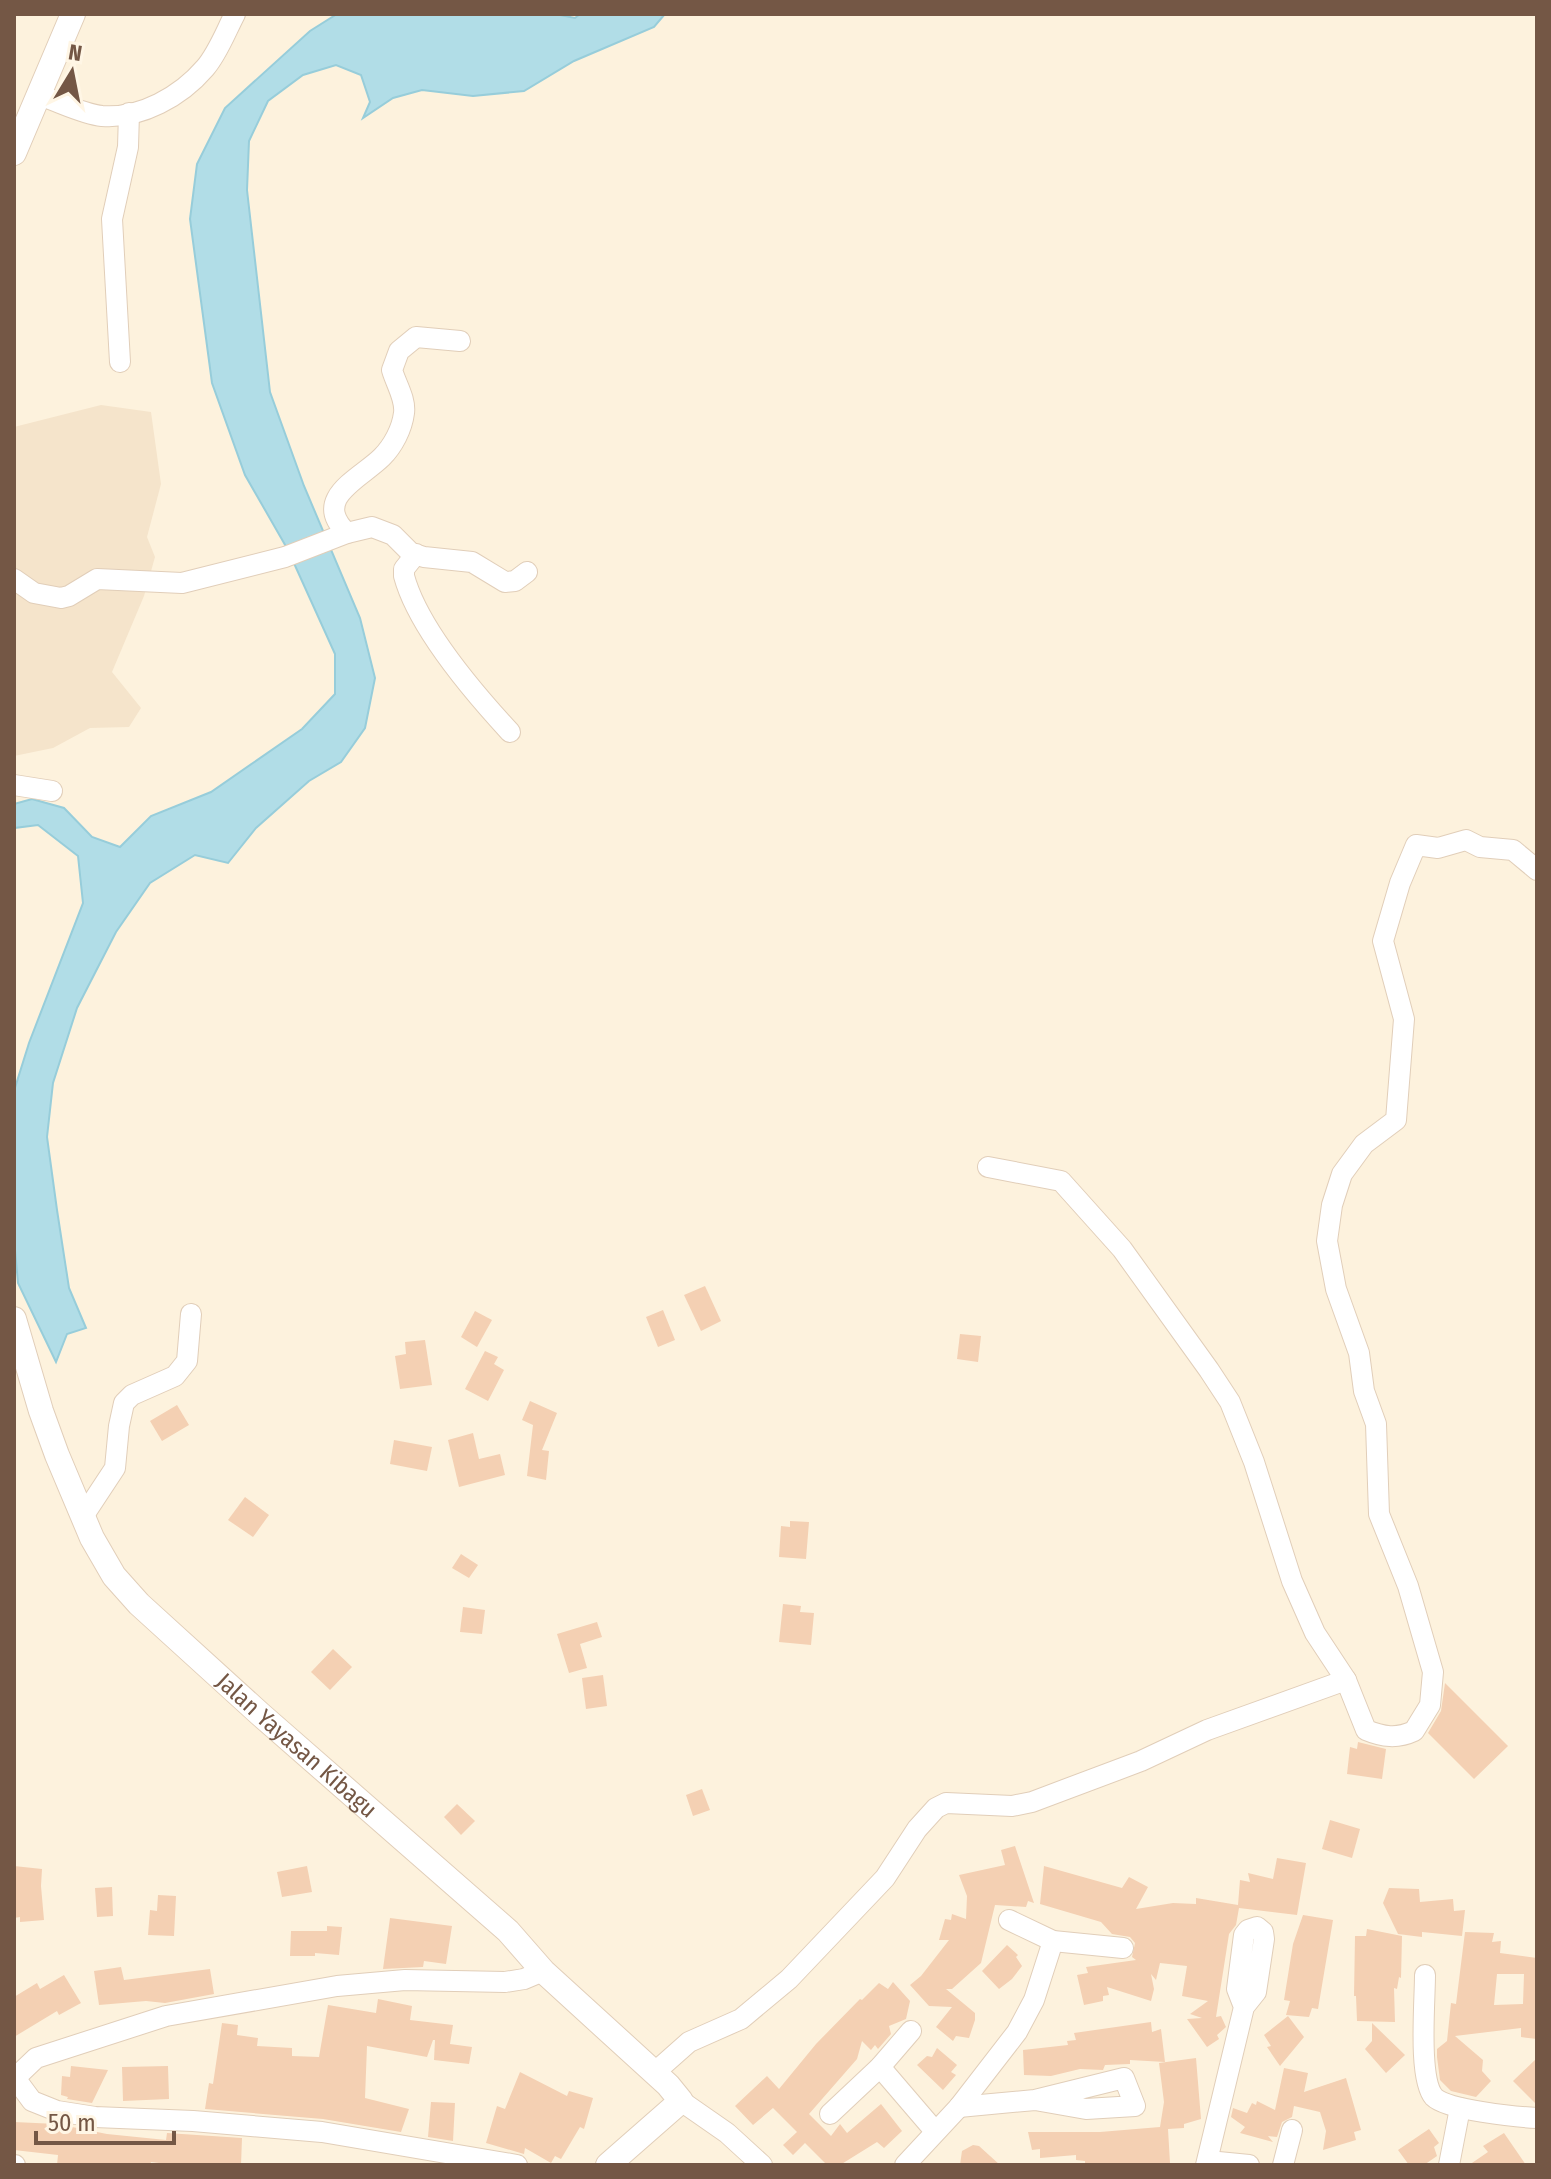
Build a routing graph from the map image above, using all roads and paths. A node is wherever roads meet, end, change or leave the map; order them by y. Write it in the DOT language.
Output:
graph roads {
  1 [pos="73,14"];
  2 [pos="235,14"];
  3 [pos="38,95"];
  4 [pos="129,113"];
  5 [pos="14,153"];
  6 [pos="460,341"];
  7 [pos="120,362"];
  8 [pos="340,536"];
  9 [pos="416,554"];
  10 [pos="527,572"];
  11 [pos="14,579"];
  12 [pos="510,732"];
  13 [pos="14,785"];
  14 [pos="52,791"];
  15 [pos="1537,870"];
  16 [pos="988,1167"];
  17 [pos="191,1314"];
  18 [pos="15,1327"];
  19 [pos="84,1515"];
  20 [pos="1346,1680"];
  21 [pos="1009,1920"];
  22 [pos="1053,1941"];
  23 [pos="1123,1948"];
  24 [pos="543,1971"];
  25 [pos="1425,1975"];
  26 [pos="1244,2007"];
  27 [pos="911,2031"];
  28 [pos="880,2067"];
  29 [pos="654,2073"];
  30 [pos="14,2078"];
  31 [pos="1035,2100"];
  32 [pos="681,2101"];
  33 [pos="959,2107"];
  34 [pos="1460,2108"];
  35 [pos="830,2114"];
  36 [pos="1537,2118"];
  37 [pos="934,2130"];
  38 [pos="1292,2130"];
  39 [pos="910,2163"];
  40 [pos="1207,2163"];
  41 [pos="1450,2164"];
  42 [pos="517,2165"];
  43 [pos="608,2165"];
  44 [pos="762,2165"];
  45 [pos="1249,2165"];
  46 [pos="1283,2165"];
  1 -- 3 [label="street"];
  2 -- 4 [label="street"];
  3 -- 4 [label="street"];
  3 -- 5 [label="street"];
  4 -- 7 [label="street"];
  6 -- 8 [label="street"];
  8 -- 9 [label="street"];
  8 -- 11 [label="street"];
  9 -- 10 [label="street"];
  9 -- 12 [label="street"];
  13 -- 14 [label="street"];
  15 -- 20 [label="street"];
  16 -- 20 [label="street"];
  17 -- 19 [label="street"];
  18 -- 19 [label="street, Jalan Yayasan Kibagu"];
  19 -- 24 [label="street, Jalan Yayasan Kibagu"];
  20 -- 29 [label="street"];
  21 -- 22 [label="street"];
  22 -- 23 [label="street"];
  22 -- 33 [label="street"];
  24 -- 29 [label="street, Jalan Yayasan Kibagu"];
  24 -- 30 [label="street"];
  25 -- 34 [label="street"];
  26 -- 40 [label="street"];
  27 -- 28 [label="street"];
  28 -- 35 [label="street"];
  28 -- 37 [label="street"];
  29 -- 32 [label="street, Jalan Yayasan Kibagu"];
  30 -- 42 [label="street"];
  31 -- 33 [label="street"];
  32 -- 43 [label="street"];
  32 -- 44 [label="street"];
  33 -- 37 [label="street"];
  34 -- 36 [label="street"];
  34 -- 41 [label="street"];
  37 -- 39 [label="street"];
  38 -- 46 [label="street"];
  40 -- 45 [label="street"];
}
